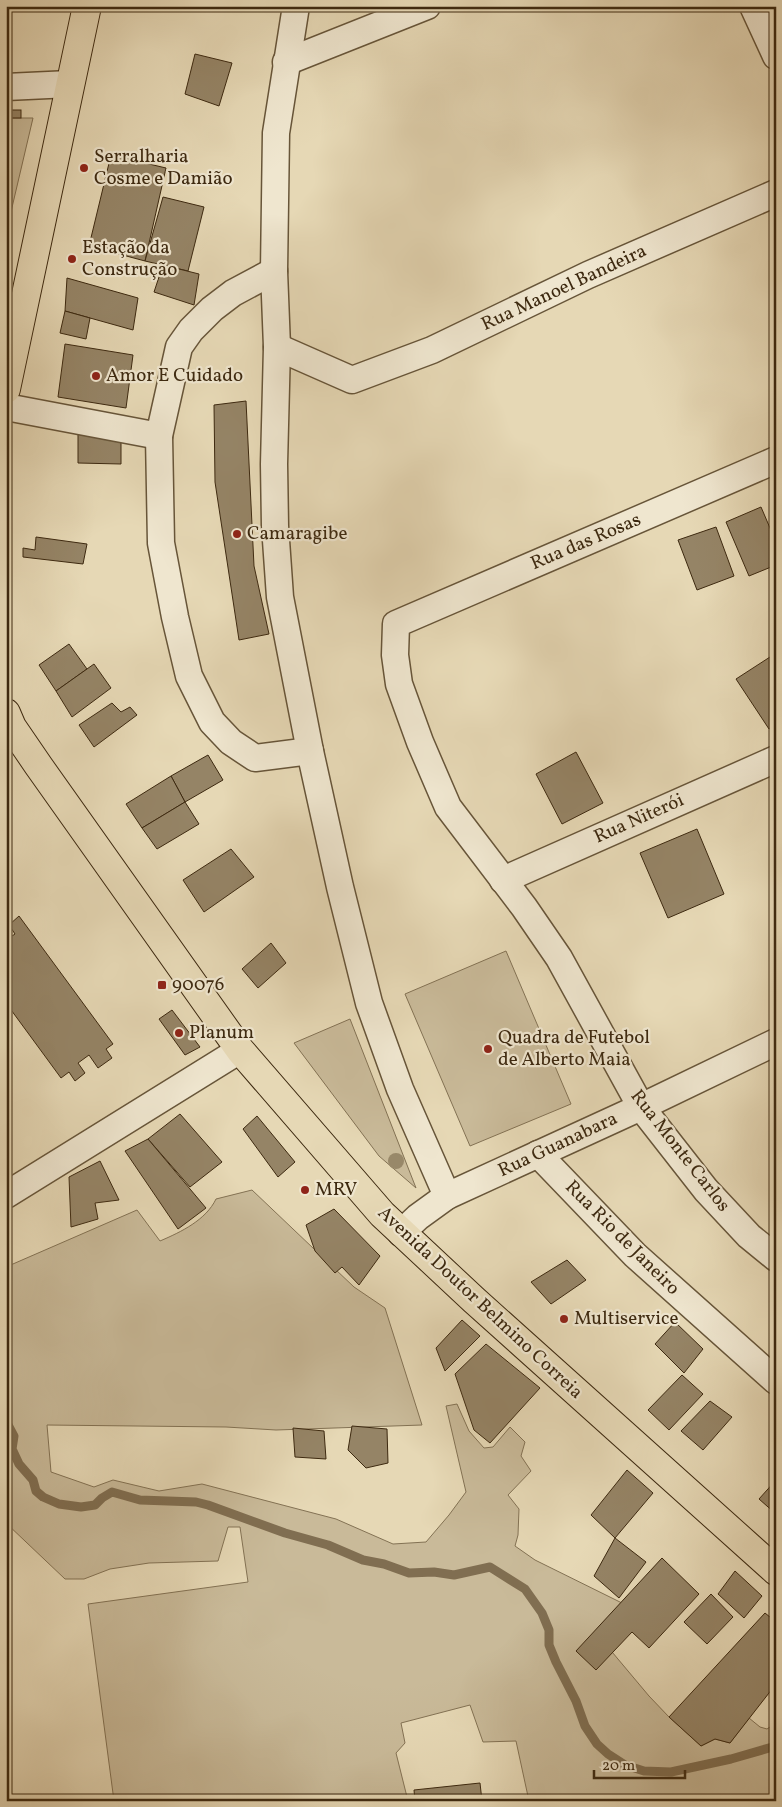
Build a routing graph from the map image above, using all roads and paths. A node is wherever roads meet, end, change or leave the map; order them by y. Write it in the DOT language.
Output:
graph roads {
  1 [pos="87,6"];
  2 [pos="296,6"];
  3 [pos="427,6"];
  4 [pos="752,6"];
  5 [pos="776,56"];
  6 [pos="286,62"];
  7 [pos="70,84"];
  8 [pos="6,87"];
  9 [pos="776,193"];
  10 [pos="274,271"];
  11 [pos="277,347"];
  12 [pos="6,389"];
  13 [pos="6,407"];
  14 [pos="159,436"];
  15 [pos="776,460"];
  16 [pos="396,624"];
  17 [pos="6,713"];
  18 [pos="310,752"];
  19 [pos="776,759"];
  20 [pos="503,880"];
  21 [pos="776,1042"];
  22 [pos="240,1050"];
  23 [pos="641,1107"];
  24 [pos="538,1154"];
  25 [pos="6,1195"];
  26 [pos="447,1196"];
  27 [pos="401,1233"];
  28 [pos="776,1258"];
  29 [pos="776,1380"];
  30 [pos="776,1571"];
  1 -- 7 [label="main road"];
  2 -- 6 [label="street"];
  3 -- 6 [label="street"];
  4 -- 5 [label="street"];
  6 -- 10 [label="street"];
  7 -- 8 [label="street"];
  7 -- 12 [label="main road"];
  9 -- 11 [label="street, Rua Manoel Bandeira"];
  10 -- 11 [label="street"];
  10 -- 14 [label="street"];
  11 -- 18 [label="street"];
  13 -- 14 [label="street"];
  14 -- 18 [label="street"];
  15 -- 16 [label="street, Rua das Rosas"];
  16 -- 20 [label="street, Rua Monte Carlos"];
  17 -- 22 [label="main road, Avenida Doutor Belmino Correia"];
  18 -- 26 [label="street"];
  19 -- 20 [label="street, Rua Niterói"];
  20 -- 23 [label="street, Rua Monte Carlos"];
  21 -- 23 [label="street, Rua Guanabara"];
  22 -- 25 [label="street"];
  22 -- 27 [label="main road, Avenida Doutor Belmino Correia"];
  23 -- 24 [label="street, Rua Guanabara"];
  23 -- 28 [label="street, Rua Monte Carlos"];
  24 -- 26 [label="street, Rua Guanabara"];
  24 -- 29 [label="street, Rua Rio de Janeiro"];
  26 -- 27 [label="street, Rua Guanabara"];
  27 -- 30 [label="main road, Avenida Doutor Belmino Correia"];
}
